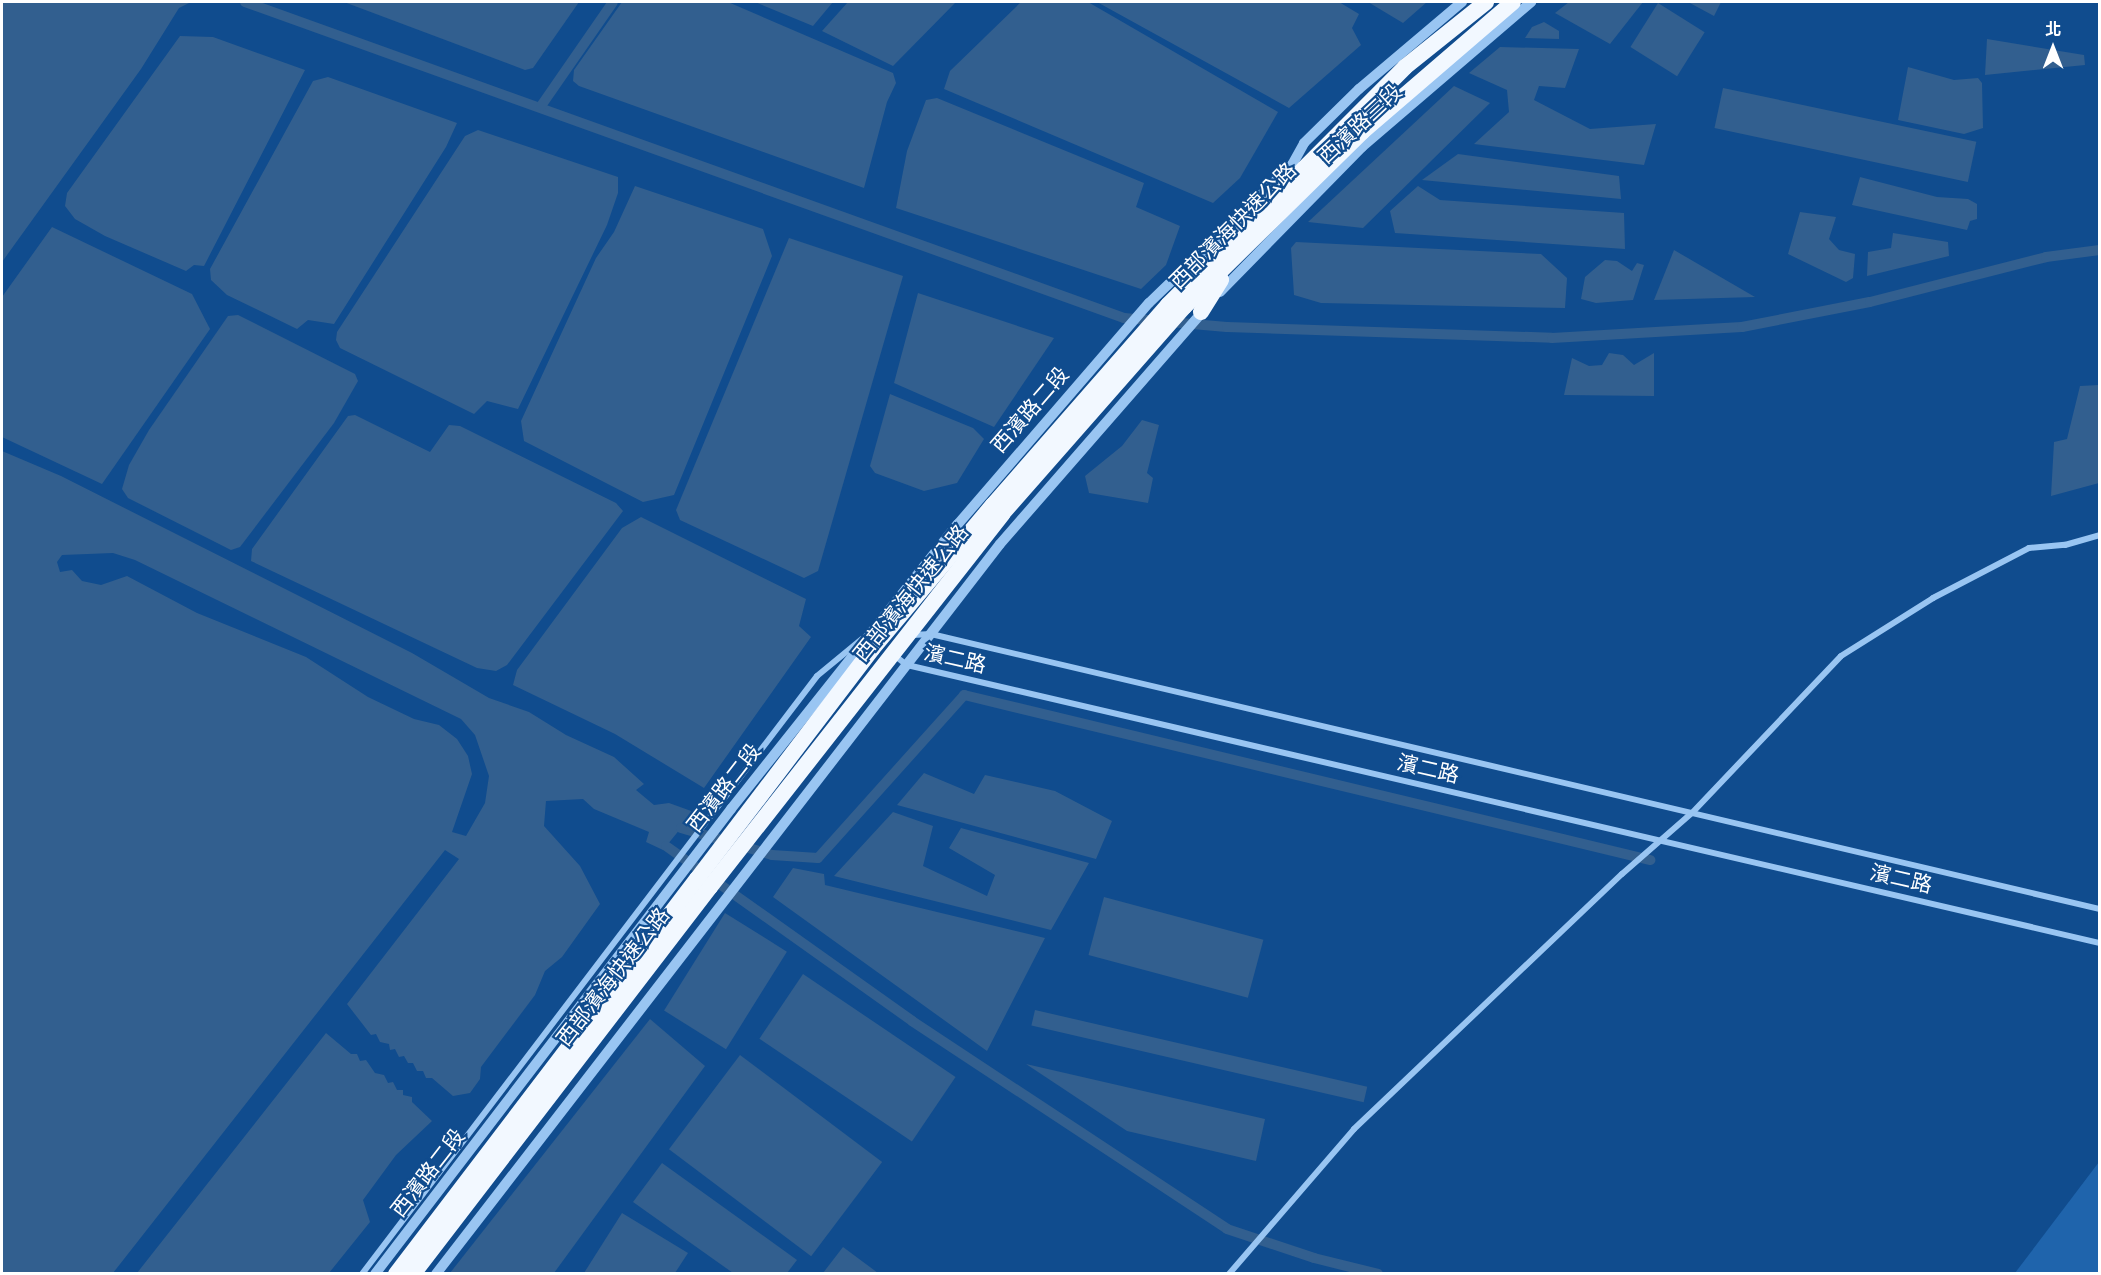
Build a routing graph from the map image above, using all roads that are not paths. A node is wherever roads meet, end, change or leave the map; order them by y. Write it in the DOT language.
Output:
graph roads {
  1 [pos="1462,2"];
  2 [pos="1486,2"];
  3 [pos="1513,2"];
  4 [pos="1531,2"];
  5 [pos="1406,67"];
  6 [pos="1362,132"];
  7 [pos="1292,165"];
  8 [pos="1176,306"];
  9 [pos="1201,312"];
  10 [pos="1118,338"];
  11 [pos="1152,344"];
  12 [pos="2100,535"];
  13 [pos="931,634"];
  14 [pos="867,635"];
  15 [pos="907,665"];
  16 [pos="727,806"];
  17 [pos="1692,813"];
  18 [pos="1662,841"];
  19 [pos="698,878"];
  20 [pos="2100,909"];
  21 [pos="2100,943"];
  22 [pos="362,1274"];
  23 [pos="375,1274"];
  24 [pos="396,1274"];
  25 [pos="413,1274"];
  26 [pos="436,1274"];
  27 [pos="1229,1274"];
  1 -- 7 [label="street, 西濱路三段"];
  2 -- 5 [label="highway, 西部濱海快速公路"];
  3 -- 6 [label="highway, 西部濱海快速公路"];
  4 -- 9 [label="street, 西濱路三段"];
  5 -- 7 [label="highway"];
  5 -- 8 [label="highway, 西部濱海快速公路"];
  6 -- 8 [label="highway, 西部濱海快速公路"];
  6 -- 9 [label="highway"];
  7 -- 10 [label="street, 西濱路三段"];
  8 -- 11 [label="highway, 西部濱海快速公路"];
  9 -- 11 [label="street, 西濱路三段"];
  10 -- 14 [label="street, 西濱路二段"];
  11 -- 13 [label="street"];
  11 -- 19 [label="highway, 西部濱海快速公路, bridge"];
  12 -- 17 [label="street"];
  13 -- 14 [label="street, 濱二路"];
  13 -- 15 [label="street"];
  13 -- 17 [label="street, 濱二路"];
  14 -- 15 [label="street, 濱二路"];
  14 -- 16 [label="street, 西濱路二段"];
  15 -- 18 [label="street, 濱二路"];
  15 -- 26 [label="street"];
  16 -- 19 [label="street, 西濱路二段"];
  16 -- 22 [label="street"];
  17 -- 18 [label="street"];
  17 -- 20 [label="street, 濱二路"];
  18 -- 21 [label="street, 濱二路"];
  18 -- 27 [label="street"];
  19 -- 23 [label="street, 西濱路二段"];
  19 -- 24 [label="highway, 西部濱海快速公路"];
  19 -- 25 [label="highway, 西部濱海快速公路"];
}
